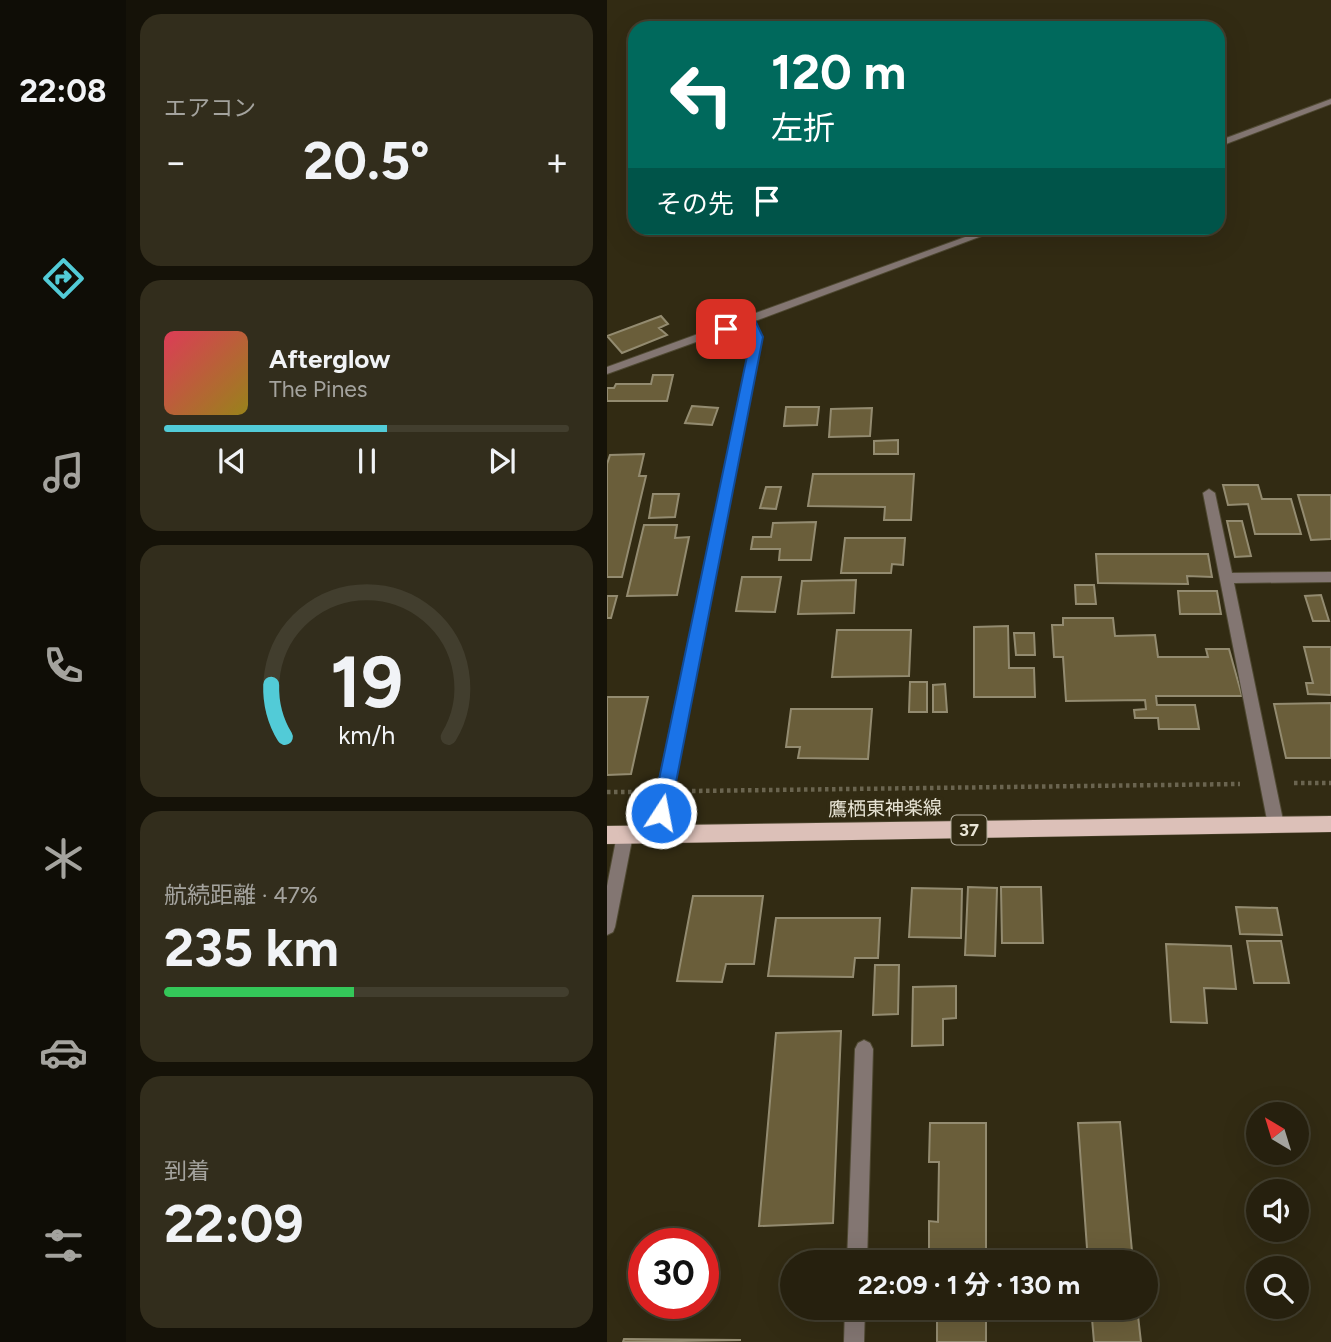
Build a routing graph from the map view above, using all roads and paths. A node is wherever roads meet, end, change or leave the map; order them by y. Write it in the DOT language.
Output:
graph roads {
  1 [pos="1331,101"];
  2 [pos="1225,141"];
  3 [pos="979,235"];
  4 [pos="750,321"];
  5 [pos="607,371"];
  6 [pos="1209,493"];
  7 [pos="1331,577"];
  8 [pos="1226,578"];
  9 [pos="1268,783"];
  10 [pos="1331,783"];
  11 [pos="665,791"];
  12 [pos="607,792"];
  13 [pos="1331,824"];
  14 [pos="1276,825"];
  15 [pos="656,834"];
  16 [pos="616,835"];
  17 [pos="607,926"];
  18 [pos="864,1049"];
  19 [pos="857,1250"];
  20 [pos="855,1320"];
  21 [pos="854,1342"];
  1 -- 2 [label="street"];
  3 -- 4 [label="street"];
  4 -- 5 [label="street"];
  4 -- 11 [label="street"];
  6 -- 8 [label="street"];
  7 -- 8 [label="street"];
  8 -- 9 [label="street"];
  9 -- 10 [label="path"];
  9 -- 11 [label="path"];
  9 -- 14 [label="street"];
  11 -- 12 [label="path"];
  11 -- 15 [label="street"];
  13 -- 14 [label="main road, 鷹栖東神楽線 / 37"];
  14 -- 15 [label="main road, 鷹栖東神楽線 / 37"];
  15 -- 16 [label="main road, 鷹栖東神楽線 / 37"];
  16 -- 17 [label="street"];
  18 -- 19 [label="street"];
  20 -- 21 [label="street"];
}
